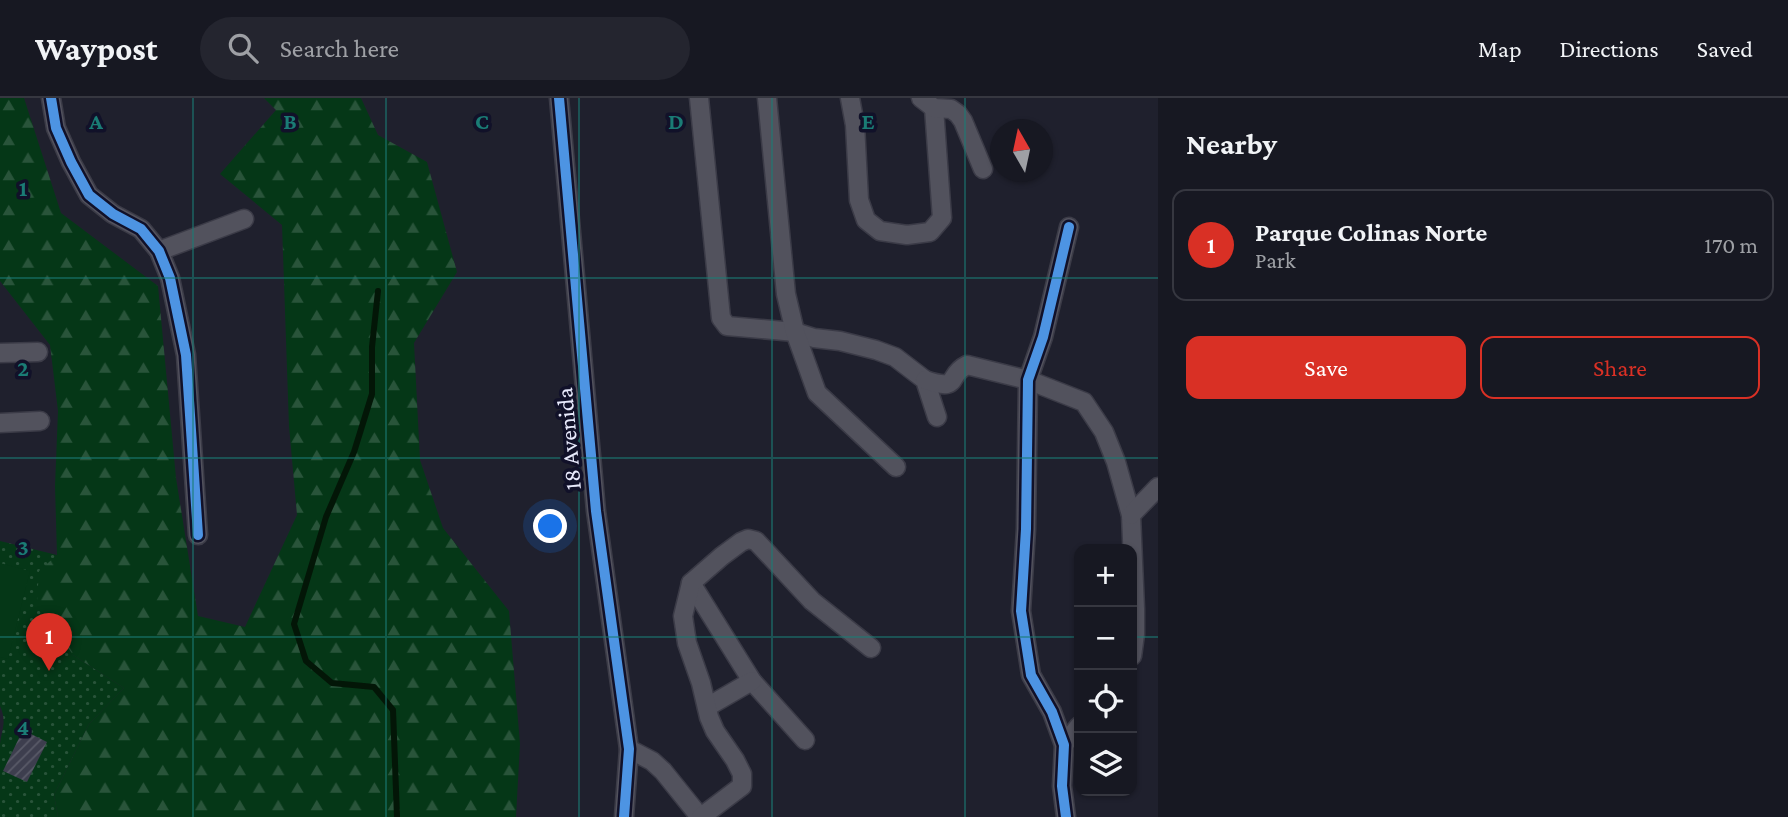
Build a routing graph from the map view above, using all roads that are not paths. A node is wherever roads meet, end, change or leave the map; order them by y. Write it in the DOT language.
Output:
graph roads {
  1 [pos="51,98"];
  2 [pos="559,98"];
  3 [pos="699,98"];
  4 [pos="767,98"];
  5 [pos="850,98"];
  6 [pos="928,103"];
  7 [pos="983,169"];
  8 [pos="244,219"];
  9 [pos="1069,228"];
  10 [pos="159,251"];
  11 [pos="795,332"];
  12 [pos="38,352"];
  13 [pos="0,353"];
  14 [pos="925,380"];
  15 [pos="1028,380"];
  16 [pos="937,417"];
  17 [pos="40,421"];
  18 [pos="0,423"];
  19 [pos="896,467"];
  20 [pos="1158,487"];
  21 [pos="1131,515"];
  22 [pos="198,535"];
  23 [pos="691,583"];
  24 [pos="1135,607"];
  25 [pos="871,648"];
  26 [pos="752,681"];
  27 [pos="707,707"];
  28 [pos="1074,732"];
  29 [pos="805,740"];
  30 [pos="1064,744"];
  31 [pos="629,749"];
  32 [pos="625,817"];
  33 [pos="701,817"];
  34 [pos="1066,817"];
  1 -- 10 [label="street"];
  2 -- 31 [label="street, 18 Avenida"];
  3 -- 11 [label="street"];
  4 -- 11 [label="street"];
  5 -- 6 [label="street"];
  6 -- 7 [label="street"];
  8 -- 10 [label="street"];
  9 -- 15 [label="street"];
  10 -- 22 [label="street"];
  11 -- 14 [label="street"];
  11 -- 19 [label="street"];
  12 -- 13 [label="street"];
  14 -- 15 [label="street"];
  14 -- 16 [label="street"];
  15 -- 21 [label="street"];
  15 -- 30 [label="street"];
  17 -- 18 [label="street"];
  20 -- 21 [label="street"];
  21 -- 24 [label="street"];
  23 -- 25 [label="street"];
  23 -- 26 [label="street"];
  23 -- 27 [label="street"];
  26 -- 27 [label="street"];
  26 -- 29 [label="street"];
  27 -- 33 [label="street"];
  28 -- 30 [label="street"];
  30 -- 34 [label="street"];
  31 -- 32 [label="street, 18 Avenida"];
  31 -- 33 [label="street"];
}
